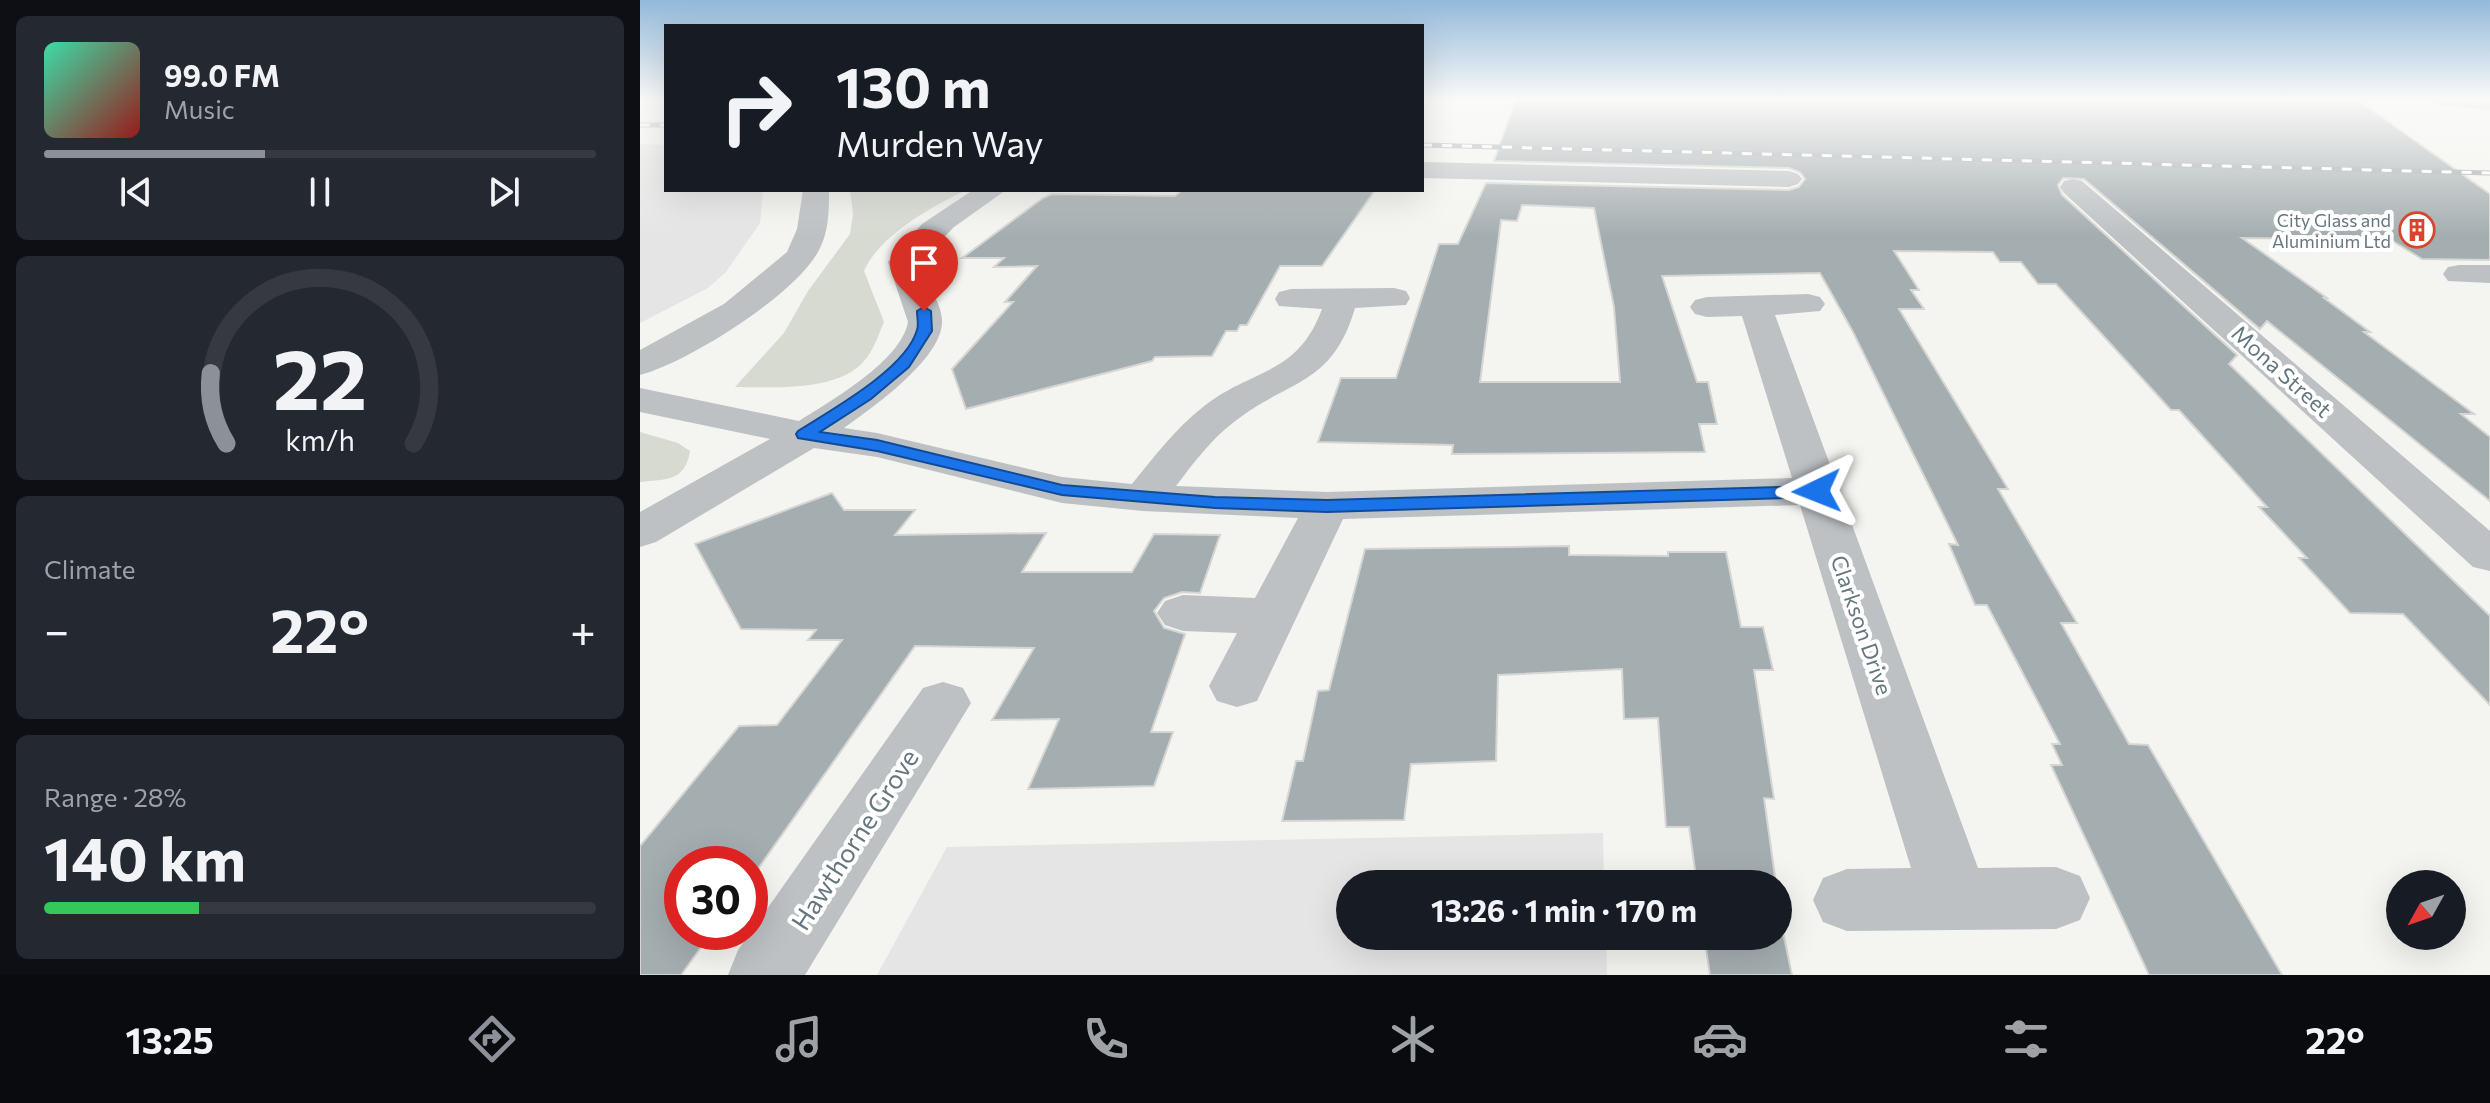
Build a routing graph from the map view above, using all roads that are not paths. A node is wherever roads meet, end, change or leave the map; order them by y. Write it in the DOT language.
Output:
graph roads {
  1 [pos="1424,170"];
  2 [pos="1789,179"];
  3 [pos="2073,187"];
  4 [pos="816,192"];
  5 [pos="990,192"];
  6 [pos="1342,298"];
  7 [pos="1394,298"];
  8 [pos="1291,299"];
  9 [pos="1808,304"];
  10 [pos="640,364"];
  11 [pos="640,400"];
  12 [pos="804,434"];
  13 [pos="1817,491"];
  14 [pos="1143,498"];
  15 [pos="1327,506"];
  16 [pos="640,532"];
  17 [pos="2490,556"];
  18 [pos="1183,613"];
  19 [pos="1272,617"];
  20 [pos="1237,686"];
  21 [pos="943,703"];
  22 [pos="2056,898"];
  23 [pos="1955,899"];
  24 [pos="1847,900"];
  25 [pos="764,975"];
  1 -- 2 [label="street"];
  3 -- 17 [label="street, Mona Street"];
  4 -- 10 [label="street"];
  5 -- 12 [label="street"];
  6 -- 7 [label="street"];
  6 -- 8 [label="street"];
  6 -- 14 [label="street"];
  9 -- 13 [label="street, Clarkson Drive"];
  11 -- 12 [label="street"];
  12 -- 14 [label="street"];
  12 -- 16 [label="street"];
  13 -- 15 [label="street"];
  13 -- 23 [label="street, Clarkson Drive"];
  14 -- 15 [label="street"];
  15 -- 19 [label="street"];
  18 -- 19 [label="street"];
  19 -- 20 [label="street"];
  21 -- 25 [label="street, Hawthorne Grove"];
  22 -- 23 [label="street"];
  23 -- 24 [label="street"];
}
